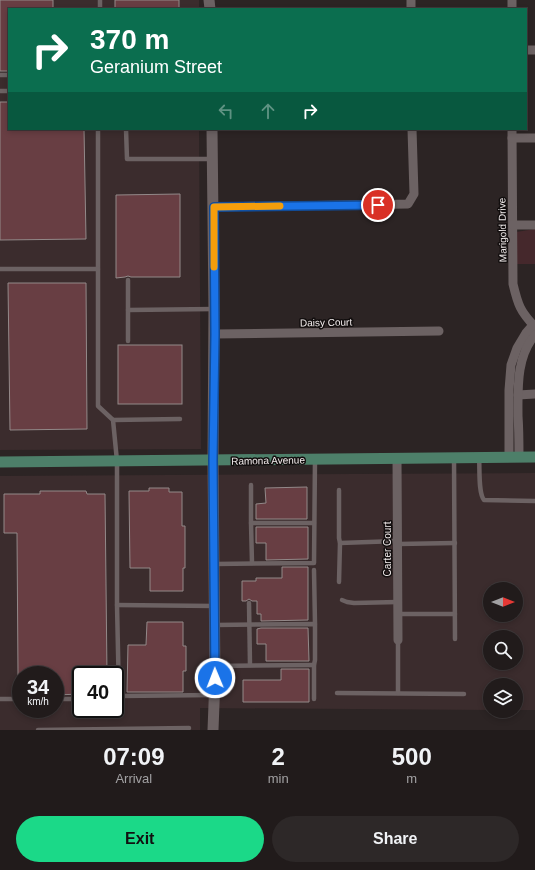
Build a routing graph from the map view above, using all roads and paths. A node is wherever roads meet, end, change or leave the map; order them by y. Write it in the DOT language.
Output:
graph roads {
  1 [pos="98,130"];
  2 [pos="126,130"];
  3 [pos="212,130"];
  4 [pos="412,130"];
  5 [pos="512,134"];
  6 [pos="535,138"];
  7 [pos="213,158"];
  8 [pos="214,207"];
  9 [pos="513,225"];
  10 [pos="535,225"];
  11 [pos="0,269"];
  12 [pos="98,269"];
  13 [pos="128,280"];
  14 [pos="214,309"];
  15 [pos="128,310"];
  16 [pos="534,326"];
  17 [pos="438,331"];
  18 [pos="215,334"];
  19 [pos="535,335"];
  20 [pos="128,341"];
  21 [pos="535,394"];
  22 [pos="518,395"];
  23 [pos="180,419"];
  24 [pos="113,420"];
  25 [pos="479,457"];
  26 [pos="514,457"];
  27 [pos="535,457"];
  28 [pos="397,458"];
  29 [pos="454,458"];
  30 [pos="315,459"];
  31 [pos="213,460"];
  32 [pos="117,461"];
  33 [pos="0,462"];
  34 [pos="251,485"];
  35 [pos="339,490"];
  36 [pos="535,501"];
  37 [pos="251,523"];
  38 [pos="314,523"];
  39 [pos="340,542"];
  40 [pos="455,542"];
  41 [pos="398,543"];
  42 [pos="214,564"];
  43 [pos="252,564"];
  44 [pos="314,570"];
  45 [pos="339,582"];
  46 [pos="342,600"];
  47 [pos="398,602"];
  48 [pos="249,603"];
  49 [pos="117,605"];
  50 [pos="214,606"];
  51 [pos="398,614"];
  52 [pos="455,614"];
  53 [pos="249,624"];
  54 [pos="315,624"];
  55 [pos="215,625"];
  56 [pos="456,639"];
  57 [pos="398,640"];
  58 [pos="250,665"];
  59 [pos="314,665"];
  60 [pos="117,666"];
  61 [pos="215,666"];
  62 [pos="337,693"];
  63 [pos="398,693"];
  64 [pos="464,694"];
  65 [pos="214,695"];
  66 [pos="124,696"];
  67 [pos="0,699"];
  68 [pos="12,699"];
  69 [pos="314,699"];
  70 [pos="189,728"];
  71 [pos="38,730"];
  72 [pos="213,730"];
  1 -- 12 [label="lane"];
  2 -- 7 [label="lane"];
  3 -- 7 [label="street"];
  4 -- 8 [label="street"];
  5 -- 6 [label="street"];
  5 -- 9 [label="street, Marigold Drive"];
  7 -- 8 [label="street"];
  8 -- 14 [label="street"];
  9 -- 10 [label="street"];
  9 -- 16 [label="street, Marigold Drive"];
  11 -- 12 [label="lane"];
  12 -- 24 [label="lane"];
  13 -- 15 [label="lane"];
  14 -- 15 [label="lane"];
  14 -- 18 [label="street"];
  15 -- 20 [label="lane"];
  16 -- 26 [label="street, Marigold Drive"];
  17 -- 18 [label="street, Daisy Court"];
  18 -- 31 [label="street"];
  19 -- 22 [label="street"];
  21 -- 22 [label="street"];
  22 -- 26 [label="street"];
  23 -- 24 [label="lane"];
  24 -- 32 [label="lane"];
  25 -- 26 [label="main road, Ramona Avenue"];
  25 -- 29 [label="main road, Ramona Avenue"];
  25 -- 36 [label="lane"];
  26 -- 27 [label="main road, Ramona Avenue"];
  28 -- 29 [label="main road, Ramona Avenue"];
  28 -- 30 [label="main road, Ramona Avenue"];
  28 -- 41 [label="street, Carter Court"];
  29 -- 40 [label="lane"];
  30 -- 31 [label="main road, Ramona Avenue"];
  30 -- 38 [label="lane"];
  31 -- 32 [label="main road, Ramona Avenue"];
  31 -- 42 [label="street"];
  32 -- 33 [label="main road, Ramona Avenue"];
  32 -- 49 [label="lane"];
  34 -- 37 [label="lane"];
  35 -- 39 [label="lane"];
  37 -- 38 [label="lane"];
  37 -- 43 [label="lane"];
  38 -- 43 [label="lane"];
  39 -- 41 [label="lane"];
  39 -- 45 [label="lane"];
  40 -- 41 [label="lane"];
  40 -- 52 [label="lane"];
  41 -- 47 [label="street, Carter Court"];
  42 -- 43 [label="lane"];
  42 -- 50 [label="street"];
  44 -- 54 [label="lane"];
  46 -- 47 [label="lane"];
  47 -- 51 [label="street, Carter Court"];
  48 -- 53 [label="lane"];
  49 -- 50 [label="lane"];
  49 -- 60 [label="lane"];
  50 -- 55 [label="street"];
  51 -- 52 [label="lane"];
  51 -- 57 [label="street, Carter Court"];
  52 -- 56 [label="lane"];
  53 -- 54 [label="lane"];
  53 -- 55 [label="lane"];
  53 -- 58 [label="lane"];
  54 -- 59 [label="lane"];
  55 -- 61 [label="street"];
  57 -- 63 [label="lane"];
  58 -- 59 [label="lane"];
  58 -- 61 [label="lane"];
  59 -- 69 [label="lane"];
  61 -- 65 [label="street"];
  62 -- 63 [label="lane"];
  63 -- 64 [label="lane"];
  65 -- 66 [label="lane"];
  65 -- 72 [label="street"];
  67 -- 68 [label="lane"];
  70 -- 71 [label="lane"];
}
